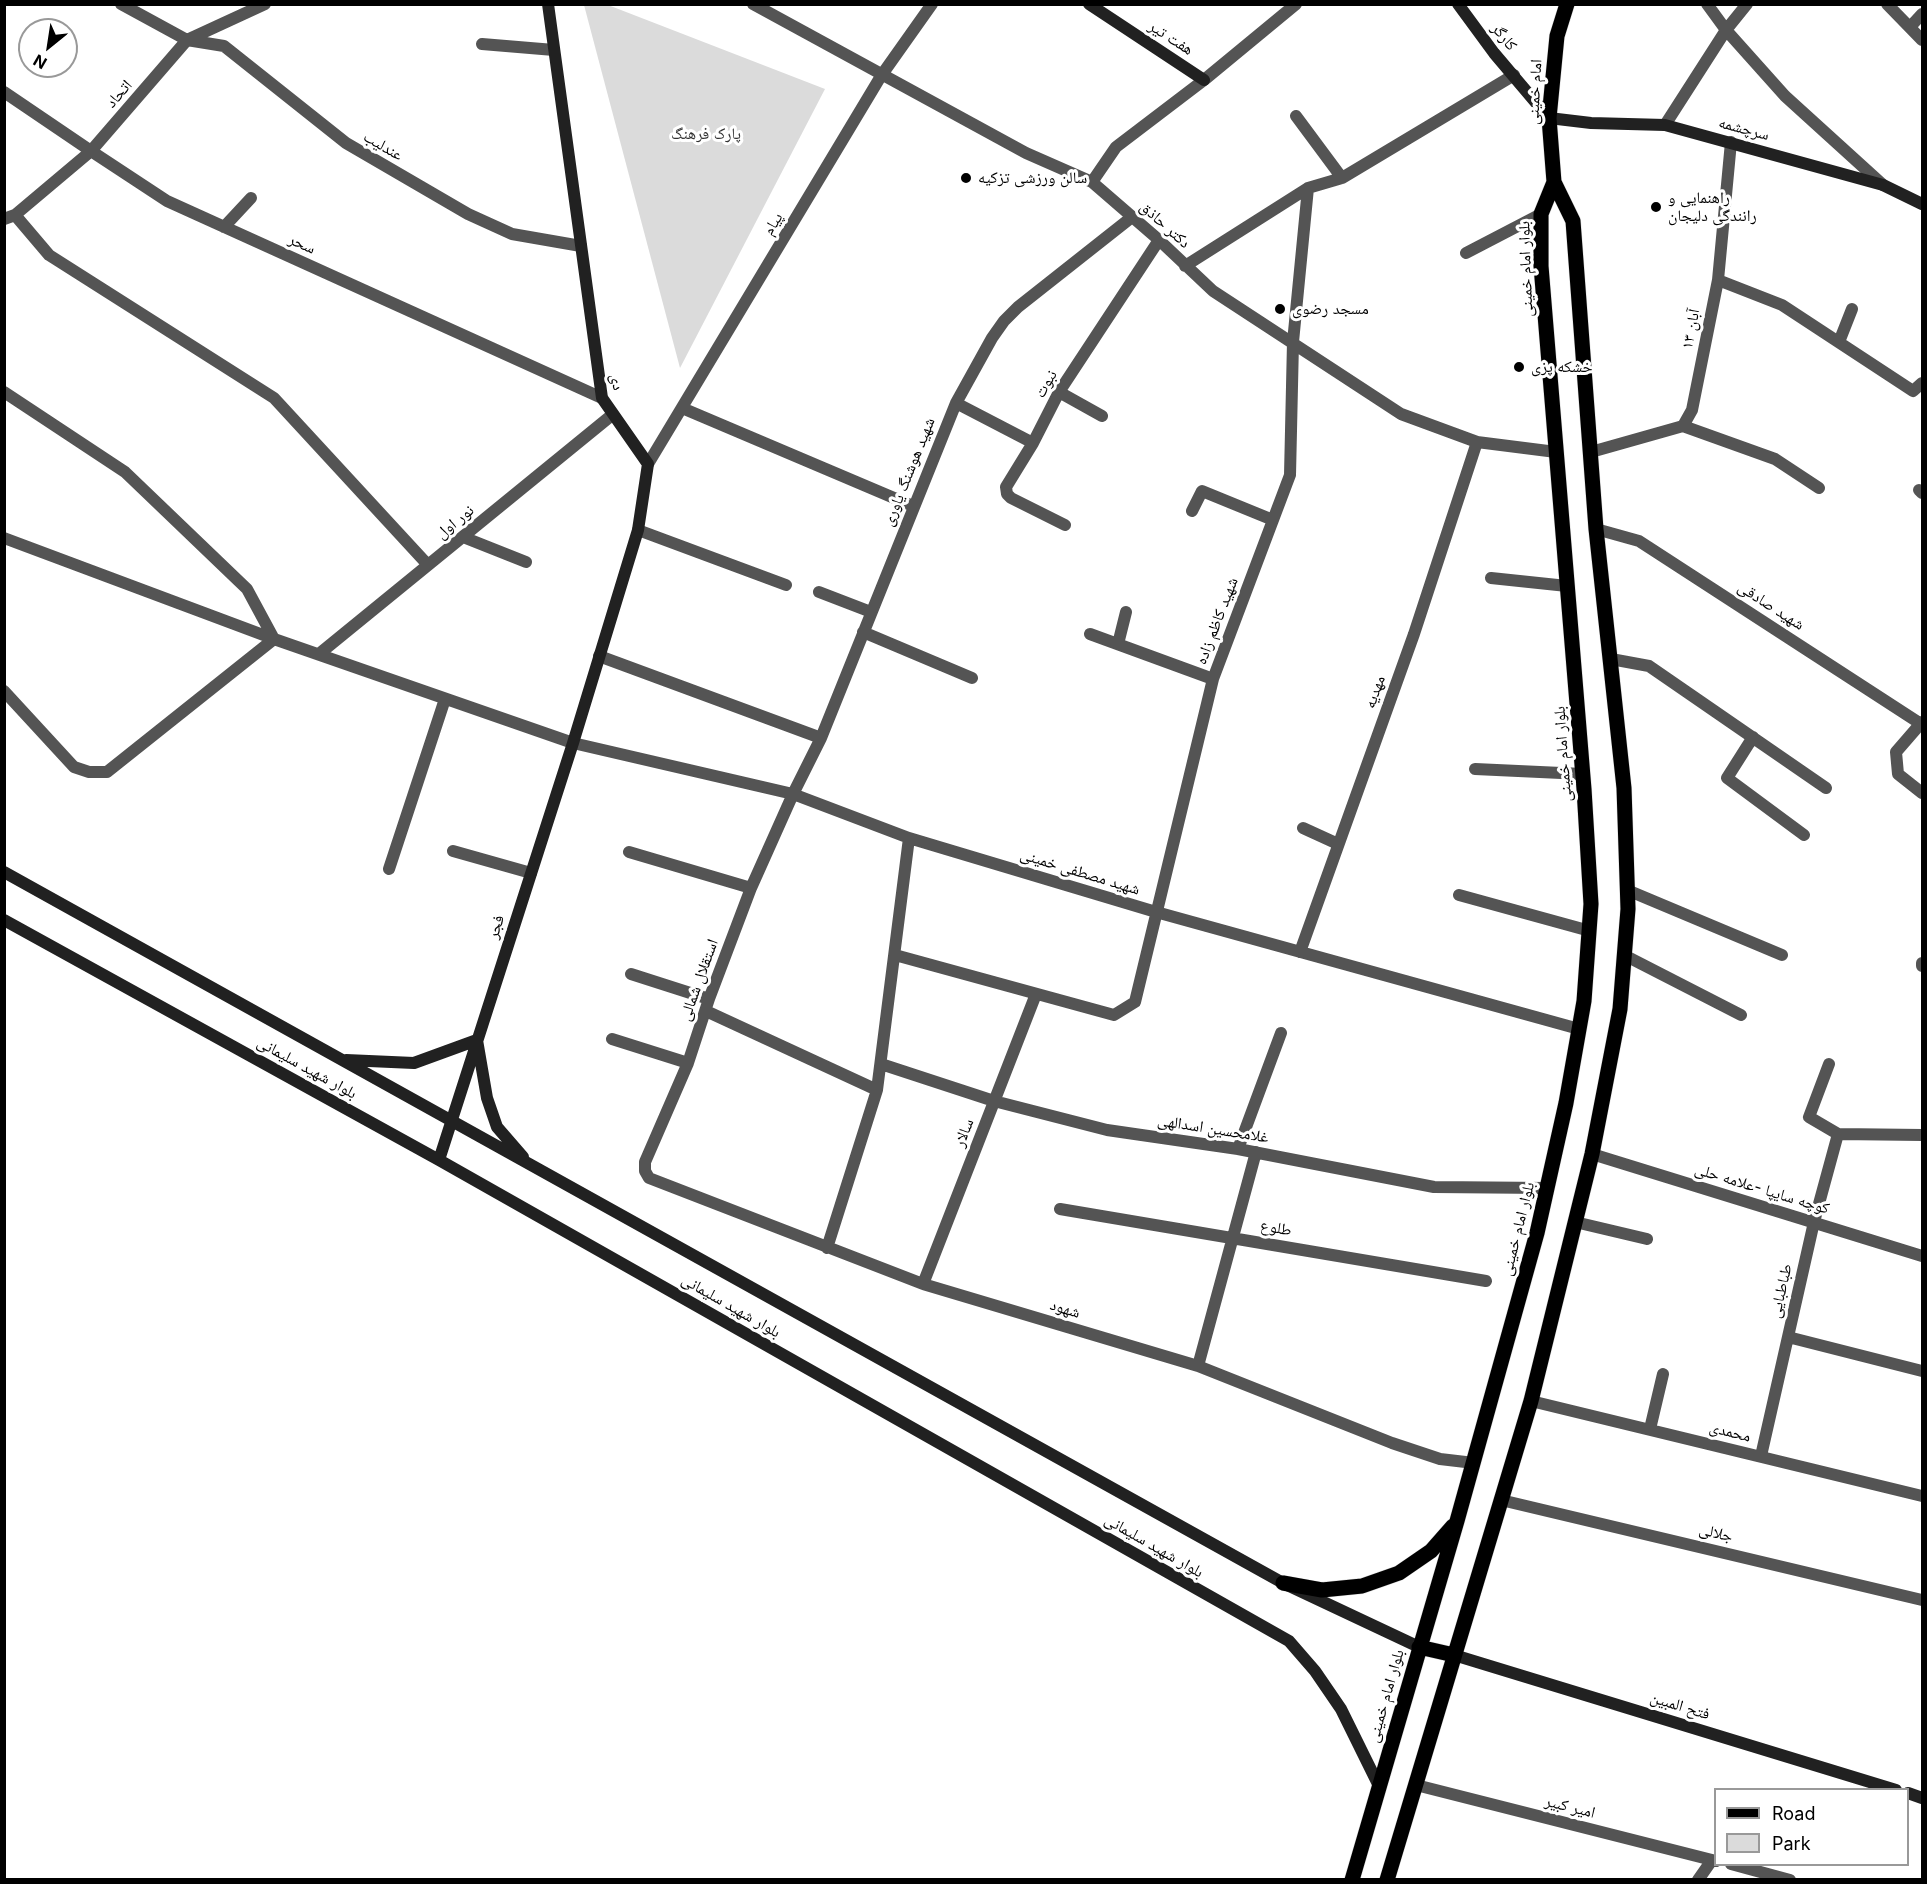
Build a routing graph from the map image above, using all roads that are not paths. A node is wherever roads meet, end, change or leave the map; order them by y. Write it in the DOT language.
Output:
graph roads {
  1 [pos="121,4"];
  2 [pos="265,4"];
  3 [pos="548,4"];
  4 [pos="753,4"];
  5 [pos="932,4"];
  6 [pos="1089,4"];
  7 [pos="1296,4"];
  8 [pos="1458,4"];
  9 [pos="1568,4"];
  10 [pos="1707,4"];
  11 [pos="1747,4"];
  12 [pos="1887,4"];
  13 [pos="1923,14"];
  14 [pos="1911,27"];
  15 [pos="1726,30"];
  16 [pos="187,40"];
  17 [pos="1923,40"];
  18 [pos="482,44"];
  19 [pos="554,50"];
  20 [pos="1514,75"];
  21 [pos="881,76"];
  22 [pos="1204,80"];
  23 [pos="4,92"];
  24 [pos="1296,116"];
  25 [pos="1549,118"];
  26 [pos="1665,125"];
  27 [pos="1731,142"];
  28 [pos="90,151"];
  29 [pos="1342,178"];
  30 [pos="1092,182"];
  31 [pos="1554,182"];
  32 [pos="1883,184"];
  33 [pos="1308,188"];
  34 [pos="251,198"];
  35 [pos="1923,204"];
  36 [pos="1541,214"];
  37 [pos="10,217"];
  38 [pos="1132,218"];
  39 [pos="224,227"];
  40 [pos="1159,240"];
  41 [pos="581,246"];
  42 [pos="1466,253"];
  43 [pos="1185,266"];
  44 [pos="1718,280"];
  45 [pos="1852,309"];
  46 [pos="1293,342"];
  47 [pos="1839,342"];
  48 [pos="1923,383"];
  49 [pos="4,392"];
  50 [pos="1059,392"];
  51 [pos="602,398"];
  52 [pos="956,403"];
  53 [pos="682,408"];
  54 [pos="612,415"];
  55 [pos="1102,416"];
  56 [pos="1683,426"];
  57 [pos="1033,442"];
  58 [pos="1477,442"];
  59 [pos="1556,452"];
  60 [pos="1591,452"];
  61 [pos="648,464"];
  62 [pos="1819,488"];
  63 [pos="913,506"];
  64 [pos="1192,511"];
  65 [pos="1273,520"];
  66 [pos="1065,525"];
  67 [pos="1596,529"];
  68 [pos="638,530"];
  69 [pos="463,537"];
  70 [pos="4,538"];
  71 [pos="526,562"];
  72 [pos="428,565"];
  73 [pos="1491,578"];
  74 [pos="786,585"];
  75 [pos="1568,586"];
  76 [pos="819,592"];
  77 [pos="871,612"];
  78 [pos="1126,612"];
  79 [pos="863,632"];
  80 [pos="1090,634"];
  81 [pos="274,639"];
  82 [pos="1118,644"];
  83 [pos="319,654"];
  84 [pos="599,656"];
  85 [pos="1611,659"];
  86 [pos="972,678"];
  87 [pos="1213,679"];
  88 [pos="4,691"];
  89 [pos="444,699"];
  90 [pos="1922,723"];
  91 [pos="1753,737"];
  92 [pos="821,738"];
  93 [pos="573,743"];
  94 [pos="1475,769"];
  95 [pos="1583,774"];
  96 [pos="1826,788"];
  97 [pos="1923,793"];
  98 [pos="793,794"];
  99 [pos="1303,828"];
  100 [pos="1804,835"];
  101 [pos="909,838"];
  102 [pos="1338,844"];
  103 [pos="453,851"];
  104 [pos="629,852"];
  105 [pos="389,869"];
  106 [pos="4,872"];
  107 [pos="531,873"];
  108 [pos="751,888"];
  109 [pos="1627,890"];
  110 [pos="1459,895"];
  111 [pos="1156,912"];
  112 [pos="4,920"];
  113 [pos="1590,931"];
  114 [pos="1300,951"];
  115 [pos="895,955"];
  116 [pos="1624,955"];
  117 [pos="1782,955"];
  118 [pos="631,974"];
  119 [pos="1036,994"];
  120 [pos="708,1005"];
  121 [pos="1742,1015"];
  122 [pos="1579,1029"];
  123 [pos="1281,1033"];
  124 [pos="612,1039"];
  125 [pos="477,1040"];
  126 [pos="341,1060"];
  127 [pos="688,1063"];
  128 [pos="880,1064"];
  129 [pos="1829,1064"];
  130 [pos="877,1090"];
  131 [pos="994,1101"];
  132 [pos="451,1121"];
  133 [pos="1838,1134"];
  134 [pos="1923,1135"];
  135 [pos="1238,1149"];
  136 [pos="1256,1152"];
  137 [pos="1592,1154"];
  138 [pos="439,1160"];
  139 [pos="530,1165"];
  140 [pos="649,1178"];
  141 [pos="1547,1188"];
  142 [pos="1060,1209"];
  143 [pos="1575,1222"];
  144 [pos="1814,1222"];
  145 [pos="1233,1238"];
  146 [pos="1647,1239"];
  147 [pos="827,1248"];
  148 [pos="1923,1256"];
  149 [pos="1486,1281"];
  150 [pos="923,1284"];
  151 [pos="1788,1337"];
  152 [pos="1198,1366"];
  153 [pos="1923,1371"];
  154 [pos="1663,1374"];
  155 [pos="1531,1401"];
  156 [pos="1650,1430"];
  157 [pos="1761,1456"];
  158 [pos="1473,1463"];
  159 [pos="1923,1496"];
  160 [pos="1501,1500"];
  161 [pos="1457,1521"];
  162 [pos="1283,1582"];
  163 [pos="1923,1600"];
  164 [pos="1419,1647"];
  165 [pos="1454,1655"];
  166 [pos="1416,1785"];
  167 [pos="1379,1786"];
  168 [pos="1889,1788"];
  169 [pos="1714,1860"];
  170 [pos="1738,1866"];
  171 [pos="1352,1880"];
  172 [pos="1387,1880"];
  173 [pos="1698,1880"];
  174 [pos="1790,1880"];
  1 -- 16 [label="street, عندلیب"];
  2 -- 16 [label="street, اتحاد"];
  3 -- 19 [label="main road, دی"];
  4 -- 21 [label="street, دکتر حاذق"];
  5 -- 21 [label="street, پیام"];
  6 -- 22 [label="main road, هفت تیر"];
  7 -- 22 [label="street"];
  8 -- 20 [label="main road, کارگر"];
  9 -- 25 [label="main road, امام خمینی"];
  10 -- 15 [label="street"];
  11 -- 15 [label="street"];
  12 -- 14 [label="street"];
  13 -- 14 [label="street"];
  14 -- 17 [label="street"];
  15 -- 26 [label="street"];
  15 -- 32 [label="street"];
  16 -- 28 [label="street, اتحاد"];
  16 -- 41 [label="street, عندلیب"];
  18 -- 19 [label="street"];
  19 -- 41 [label="main road, دی"];
  20 -- 25 [label="main road, کارگر"];
  20 -- 29 [label="street"];
  21 -- 30 [label="street, دکتر حاذق"];
  21 -- 53 [label="street, پیام"];
  22 -- 30 [label="street"];
  23 -- 28 [label="street, سحر"];
  24 -- 29 [label="street"];
  25 -- 26 [label="main road, سرچشمه"];
  25 -- 31 [label="main road, امام خمینی"];
  26 -- 27 [label="main road, سرچشمه"];
  27 -- 32 [label="main road, سرچشمه"];
  27 -- 44 [label="street, ۱۳ آبان"];
  28 -- 37 [label="street, اتحاد"];
  28 -- 39 [label="street, سحر"];
  29 -- 33 [label="street"];
  30 -- 38 [label="street, دکتر حاذق"];
  31 -- 36 [label="main road, بلوار امام خمینی"];
  31 -- 60 [label="main road"];
  32 -- 35 [label="main road, سرچشمه"];
  33 -- 43 [label="street"];
  33 -- 46 [label="street"];
  34 -- 39 [label="street"];
  36 -- 42 [label="street"];
  36 -- 59 [label="main road, بلوار امام خمینی"];
  37 -- 72 [label="street"];
  38 -- 40 [label="street, دکتر حاذق"];
  38 -- 52 [label="street, شهید هوشنگ یاوری"];
  39 -- 51 [label="street, سحر"];
  40 -- 43 [label="street, دکتر حاذق"];
  40 -- 50 [label="street, نبوت"];
  41 -- 51 [label="main road, دی"];
  43 -- 46 [label="street, دکتر حاذق"];
  44 -- 47 [label="street"];
  44 -- 56 [label="street, ۱۳ آبان"];
  45 -- 47 [label="street"];
  46 -- 58 [label="street, دکتر حاذق"];
  46 -- 65 [label="street, شهید کاظم زاده"];
  47 -- 48 [label="street"];
  49 -- 81 [label="street"];
  50 -- 55 [label="street"];
  50 -- 57 [label="street, نبوت"];
  51 -- 54 [label="main road, دی"];
  52 -- 57 [label="street"];
  52 -- 63 [label="street, شهید هوشنگ یاوری"];
  53 -- 61 [label="street, پیام"];
  53 -- 63 [label="street"];
  54 -- 61 [label="main road, دی"];
  54 -- 69 [label="street, نور اول"];
  56 -- 60 [label="street"];
  56 -- 62 [label="street"];
  57 -- 66 [label="street, نبوت"];
  58 -- 59 [label="street, دکتر حاذق"];
  58 -- 102 [label="street, مهدیه"];
  59 -- 75 [label="main road, بلوار امام خمینی"];
  60 -- 67 [label="main road"];
  61 -- 68 [label="main road"];
  63 -- 77 [label="street, شهید هوشنگ یاوری"];
  64 -- 65 [label="street"];
  65 -- 87 [label="street, شهید کاظم زاده"];
  67 -- 85 [label="main road"];
  67 -- 90 [label="street, شهید صادقی"];
  68 -- 74 [label="street"];
  68 -- 84 [label="main road"];
  69 -- 71 [label="street"];
  69 -- 72 [label="street, نور اول"];
  70 -- 81 [label="street, شهید مصطفی خمینی"];
  72 -- 83 [label="street, نور اول"];
  73 -- 75 [label="street"];
  75 -- 95 [label="main road, بلوار امام خمینی"];
  76 -- 77 [label="street"];
  77 -- 79 [label="street, شهید هوشنگ یاوری"];
  78 -- 82 [label="street"];
  79 -- 86 [label="street"];
  79 -- 92 [label="street, شهید هوشنگ یاوری"];
  80 -- 82 [label="street"];
  81 -- 83 [label="street, شهید مصطفی خمینی"];
  81 -- 88 [label="street"];
  82 -- 87 [label="street"];
  83 -- 89 [label="street, شهید مصطفی خمینی"];
  84 -- 92 [label="street"];
  84 -- 93 [label="main road"];
  85 -- 91 [label="street"];
  85 -- 109 [label="main road"];
  87 -- 111 [label="street, شهید کاظم زاده"];
  89 -- 93 [label="street, شهید مصطفی خمینی"];
  89 -- 105 [label="street"];
  90 -- 97 [label="street"];
  91 -- 96 [label="street"];
  91 -- 100 [label="street"];
  92 -- 98 [label="street, شهید هوشنگ یاوری"];
  93 -- 98 [label="street, شهید مصطفی خمینی"];
  93 -- 107 [label="main road, فجر"];
  94 -- 95 [label="street"];
  95 -- 113 [label="main road, بلوار امام خمینی"];
  98 -- 101 [label="street, شهید مصطفی خمینی"];
  98 -- 108 [label="street, استقلال شمالی"];
  99 -- 102 [label="street"];
  101 -- 111 [label="street, شهید مصطفی خمینی"];
  101 -- 115 [label="street"];
  102 -- 114 [label="street, مهدیه"];
  103 -- 107 [label="street"];
  104 -- 108 [label="street"];
  106 -- 126 [label="main road, بلوار شهید سلیمانی"];
  107 -- 125 [label="main road, فجر"];
  108 -- 120 [label="street, استقلال شمالی"];
  109 -- 116 [label="main road"];
  109 -- 117 [label="street"];
  110 -- 113 [label="street"];
  111 -- 114 [label="street, شهید مصطفی خمینی"];
  111 -- 119 [label="street, شهید کاظم زاده"];
  112 -- 138 [label="main road, بلوار شهید سلیمانی"];
  113 -- 122 [label="main road, بلوار امام خمینی"];
  114 -- 122 [label="street, شهید مصطفی خمینی"];
  115 -- 119 [label="street, شهید کاظم زاده"];
  115 -- 128 [label="street"];
  116 -- 121 [label="street"];
  116 -- 137 [label="main road"];
  118 -- 120 [label="street"];
  119 -- 131 [label="street, سالار"];
  120 -- 127 [label="street, استقلال شمالی"];
  120 -- 130 [label="street"];
  122 -- 141 [label="main road, بلوار امام خمینی"];
  123 -- 135 [label="street"];
  124 -- 127 [label="street"];
  125 -- 126 [label="main road"];
  125 -- 132 [label="main road, فجر"];
  125 -- 139 [label="main road"];
  126 -- 132 [label="main road, بلوار شهید سلیمانی"];
  127 -- 140 [label="street, استقلال شمالی"];
  128 -- 130 [label="street"];
  128 -- 131 [label="street, غلامحسین اسدالهی"];
  129 -- 133 [label="street"];
  130 -- 147 [label="street"];
  131 -- 135 [label="street, غلامحسین اسدالهی"];
  131 -- 150 [label="street, سالار"];
  132 -- 138 [label="main road, فجر"];
  132 -- 139 [label="main road, بلوار شهید سلیمانی"];
  133 -- 134 [label="street"];
  133 -- 144 [label="street, طباطبایی"];
  135 -- 136 [label="street, غلامحسین اسدالهی"];
  136 -- 141 [label="street, غلامحسین اسدالهی"];
  136 -- 145 [label="street"];
  137 -- 143 [label="main road"];
  137 -- 144 [label="street, کوچه سایپا -علامه حلی"];
  138 -- 167 [label="main road, بلوار شهید سلیمانی"];
  139 -- 162 [label="main road, بلوار شهید سلیمانی"];
  140 -- 147 [label="street, شهود"];
  141 -- 158 [label="main road, بلوار امام خمینی"];
  142 -- 145 [label="street, طلوع"];
  143 -- 146 [label="street"];
  143 -- 155 [label="main road"];
  144 -- 148 [label="street, کوچه سایپا -علامه حلی"];
  144 -- 151 [label="street, طباطبایی"];
  145 -- 149 [label="street, طلوع"];
  145 -- 152 [label="street"];
  147 -- 150 [label="street, شهود"];
  150 -- 152 [label="street, شهود"];
  151 -- 153 [label="street"];
  151 -- 157 [label="street, طباطبایی"];
  152 -- 158 [label="street, شهود"];
  154 -- 156 [label="street"];
  155 -- 156 [label="street, محمدی"];
  155 -- 160 [label="main road"];
  156 -- 157 [label="street, محمدی"];
  157 -- 159 [label="street, محمدی"];
  158 -- 161 [label="main road, بلوار امام خمینی"];
  160 -- 163 [label="street, جلالی"];
  160 -- 165 [label="main road"];
  161 -- 162 [label="main road"];
  161 -- 164 [label="main road, بلوار امام خمینی"];
  162 -- 164 [label="main road, بلوار شهید سلیمانی"];
  164 -- 165 [label="main road"];
  164 -- 167 [label="main road, بلوار امام خمینی"];
  165 -- 166 [label="main road"];
  165 -- 168 [label="main road, فتح المبین"];
  166 -- 169 [label="street, امیر کبیر"];
  166 -- 172 [label="main road"];
  167 -- 171 [label="main road, بلوار امام خمینی"];
  169 -- 173 [label="street"];
  170 -- 174 [label="street"];
}
